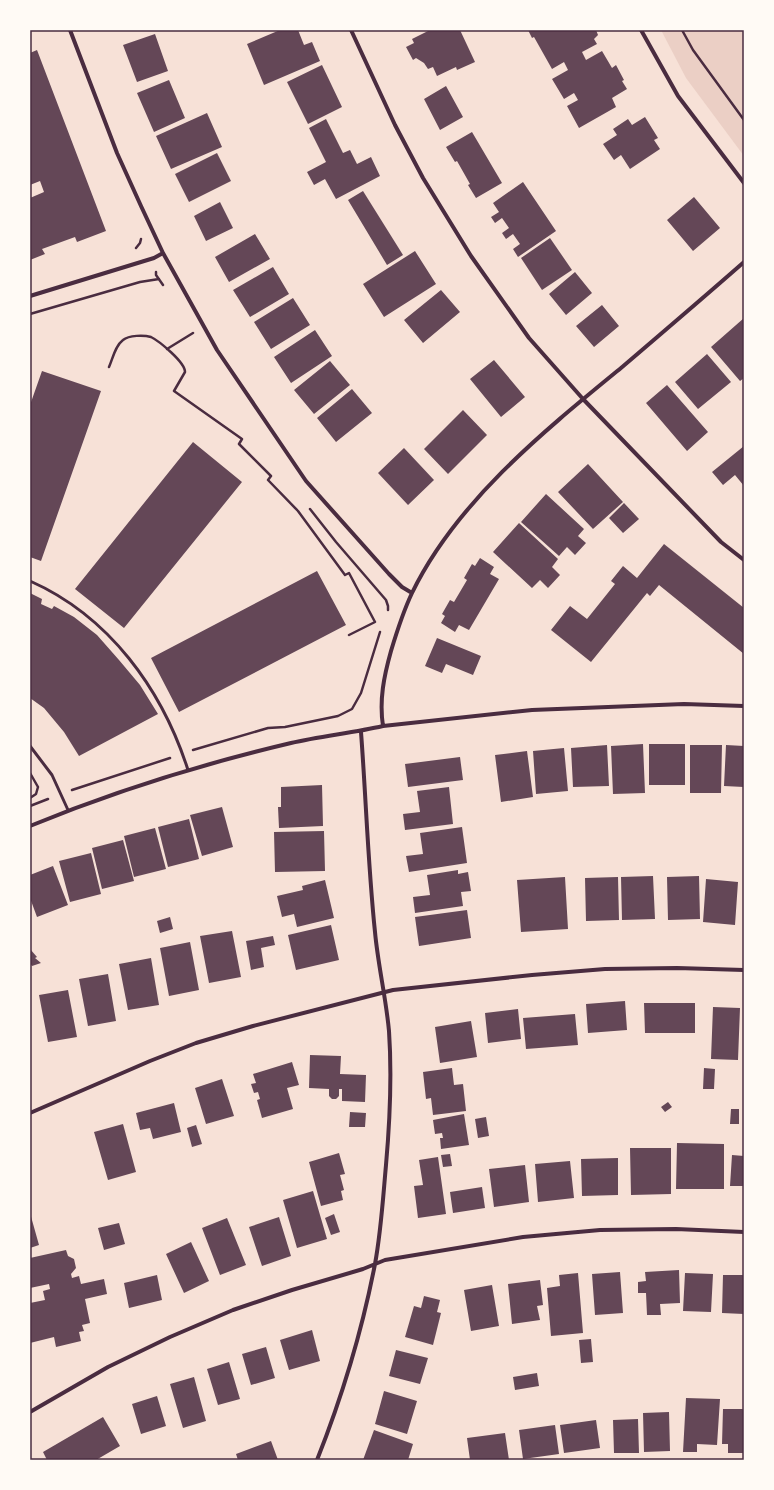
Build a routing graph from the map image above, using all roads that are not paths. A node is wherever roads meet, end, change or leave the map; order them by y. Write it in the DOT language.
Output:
graph roads {
  1 [pos="70,30"];
  2 [pos="352,30"];
  3 [pos="641,30"];
  4 [pos="744,183"];
  5 [pos="162,253"];
  6 [pos="744,262"];
  7 [pos="30,296"];
  8 [pos="583,399"];
  9 [pos="744,560"];
  10 [pos="30,581"];
  11 [pos="412,593"];
  12 [pos="744,706"];
  13 [pos="383,726"];
  14 [pos="361,732"];
  15 [pos="30,746"];
  16 [pos="188,770"];
  17 [pos="68,810"];
  18 [pos="30,826"];
  19 [pos="744,970"];
  20 [pos="383,993"];
  21 [pos="30,1113"];
  22 [pos="744,1232"];
  23 [pos="375,1263"];
  24 [pos="30,1412"];
  25 [pos="317,1460"];
  1 -- 5 [label="street"];
  2 -- 8 [label="street"];
  3 -- 4 [label="street"];
  5 -- 7 [label="street"];
  5 -- 11 [label="street"];
  6 -- 8 [label="street"];
  8 -- 9 [label="street"];
  8 -- 11 [label="street"];
  10 -- 16 [label="lane"];
  11 -- 13 [label="street"];
  12 -- 13 [label="street"];
  13 -- 14 [label="street"];
  14 -- 16 [label="street"];
  14 -- 20 [label="street"];
  15 -- 17 [label="lane"];
  16 -- 17 [label="street"];
  17 -- 18 [label="street"];
  19 -- 20 [label="street"];
  20 -- 21 [label="street"];
  20 -- 23 [label="street"];
  22 -- 23 [label="street"];
  23 -- 24 [label="street"];
  23 -- 25 [label="street"];
}
